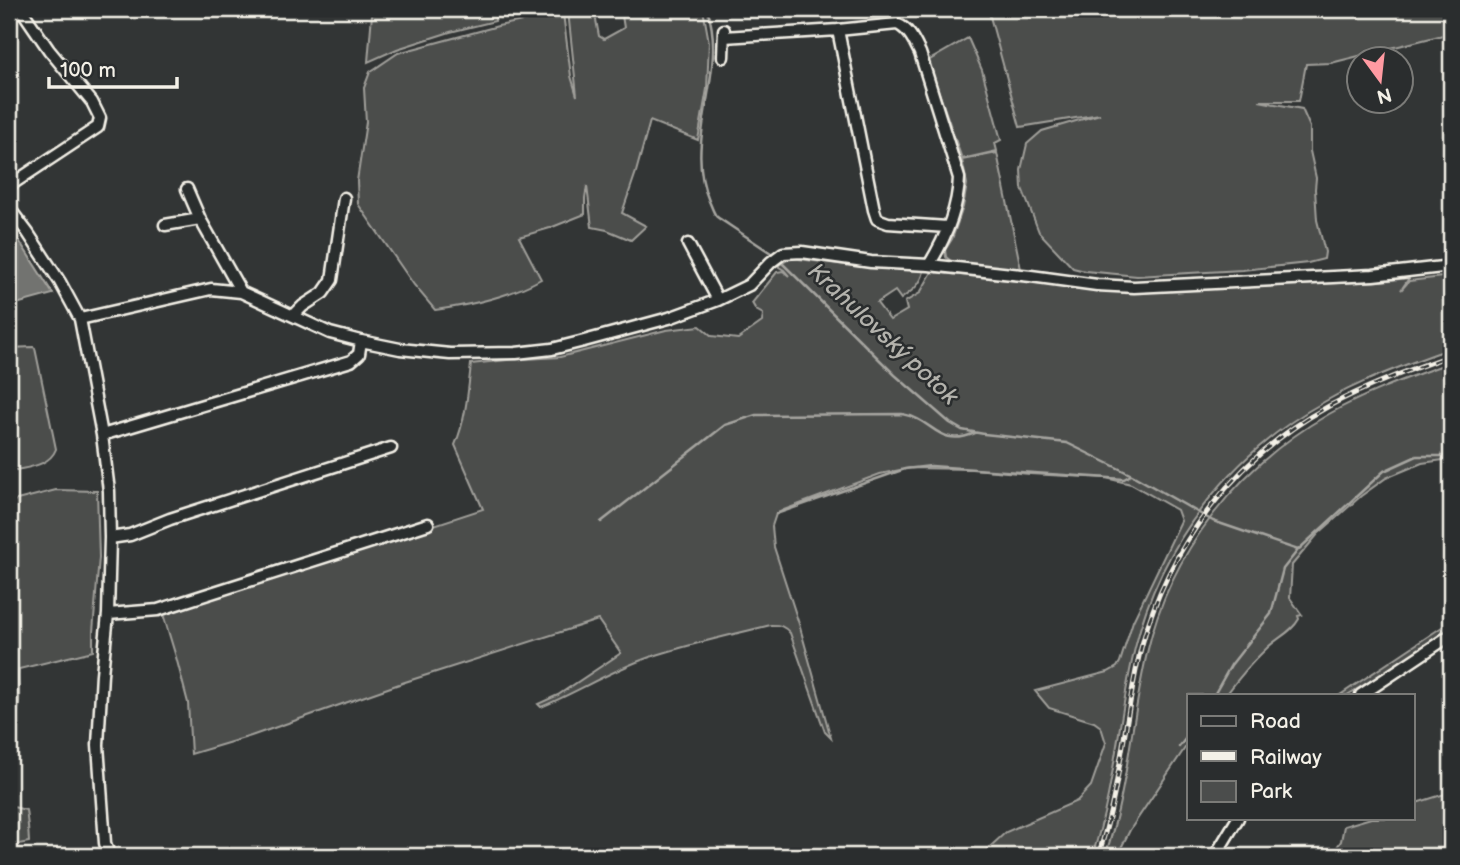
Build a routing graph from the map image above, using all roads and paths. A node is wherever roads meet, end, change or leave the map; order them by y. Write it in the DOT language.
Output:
graph roads {
  1 [pos="22,9"];
  2 [pos="838,30"];
  3 [pos="723,57"];
  4 [pos="9,186"];
  5 [pos="187,189"];
  6 [pos="344,198"];
  7 [pos="9,208"];
  8 [pos="200,219"];
  9 [pos="165,225"];
  10 [pos="947,227"];
  11 [pos="688,244"];
  12 [pos="929,265"];
  13 [pos="1451,266"];
  14 [pos="241,292"];
  15 [pos="718,300"];
  16 [pos="294,315"];
  17 [pos="80,319"];
  18 [pos="361,341"];
  19 [pos="102,435"];
  20 [pos="391,448"];
  21 [pos="428,524"];
  22 [pos="110,538"];
  23 [pos="108,614"];
  24 [pos="1451,635"];
  25 [pos="1362,694"];
  26 [pos="1237,820"];
  27 [pos="109,856"];
  28 [pos="1216,856"];
  1 -- 4 [label="street"];
  2 -- 3 [label="street"];
  2 -- 10 [label="street"];
  2 -- 10 [label="street"];
  5 -- 8 [label="street"];
  6 -- 16 [label="street"];
  7 -- 17 [label="street"];
  8 -- 9 [label="street"];
  8 -- 14 [label="street"];
  10 -- 12 [label="street"];
  11 -- 15 [label="street"];
  12 -- 13 [label="street"];
  12 -- 15 [label="street"];
  14 -- 16 [label="street"];
  14 -- 17 [label="street"];
  15 -- 18 [label="street"];
  16 -- 18 [label="street"];
  17 -- 19 [label="street"];
  18 -- 19 [label="street"];
  19 -- 22 [label="street"];
  20 -- 22 [label="street"];
  21 -- 23 [label="street"];
  22 -- 23 [label="street"];
  23 -- 27 [label="street"];
  24 -- 25 [label="street"];
  26 -- 28 [label="street"];
}
